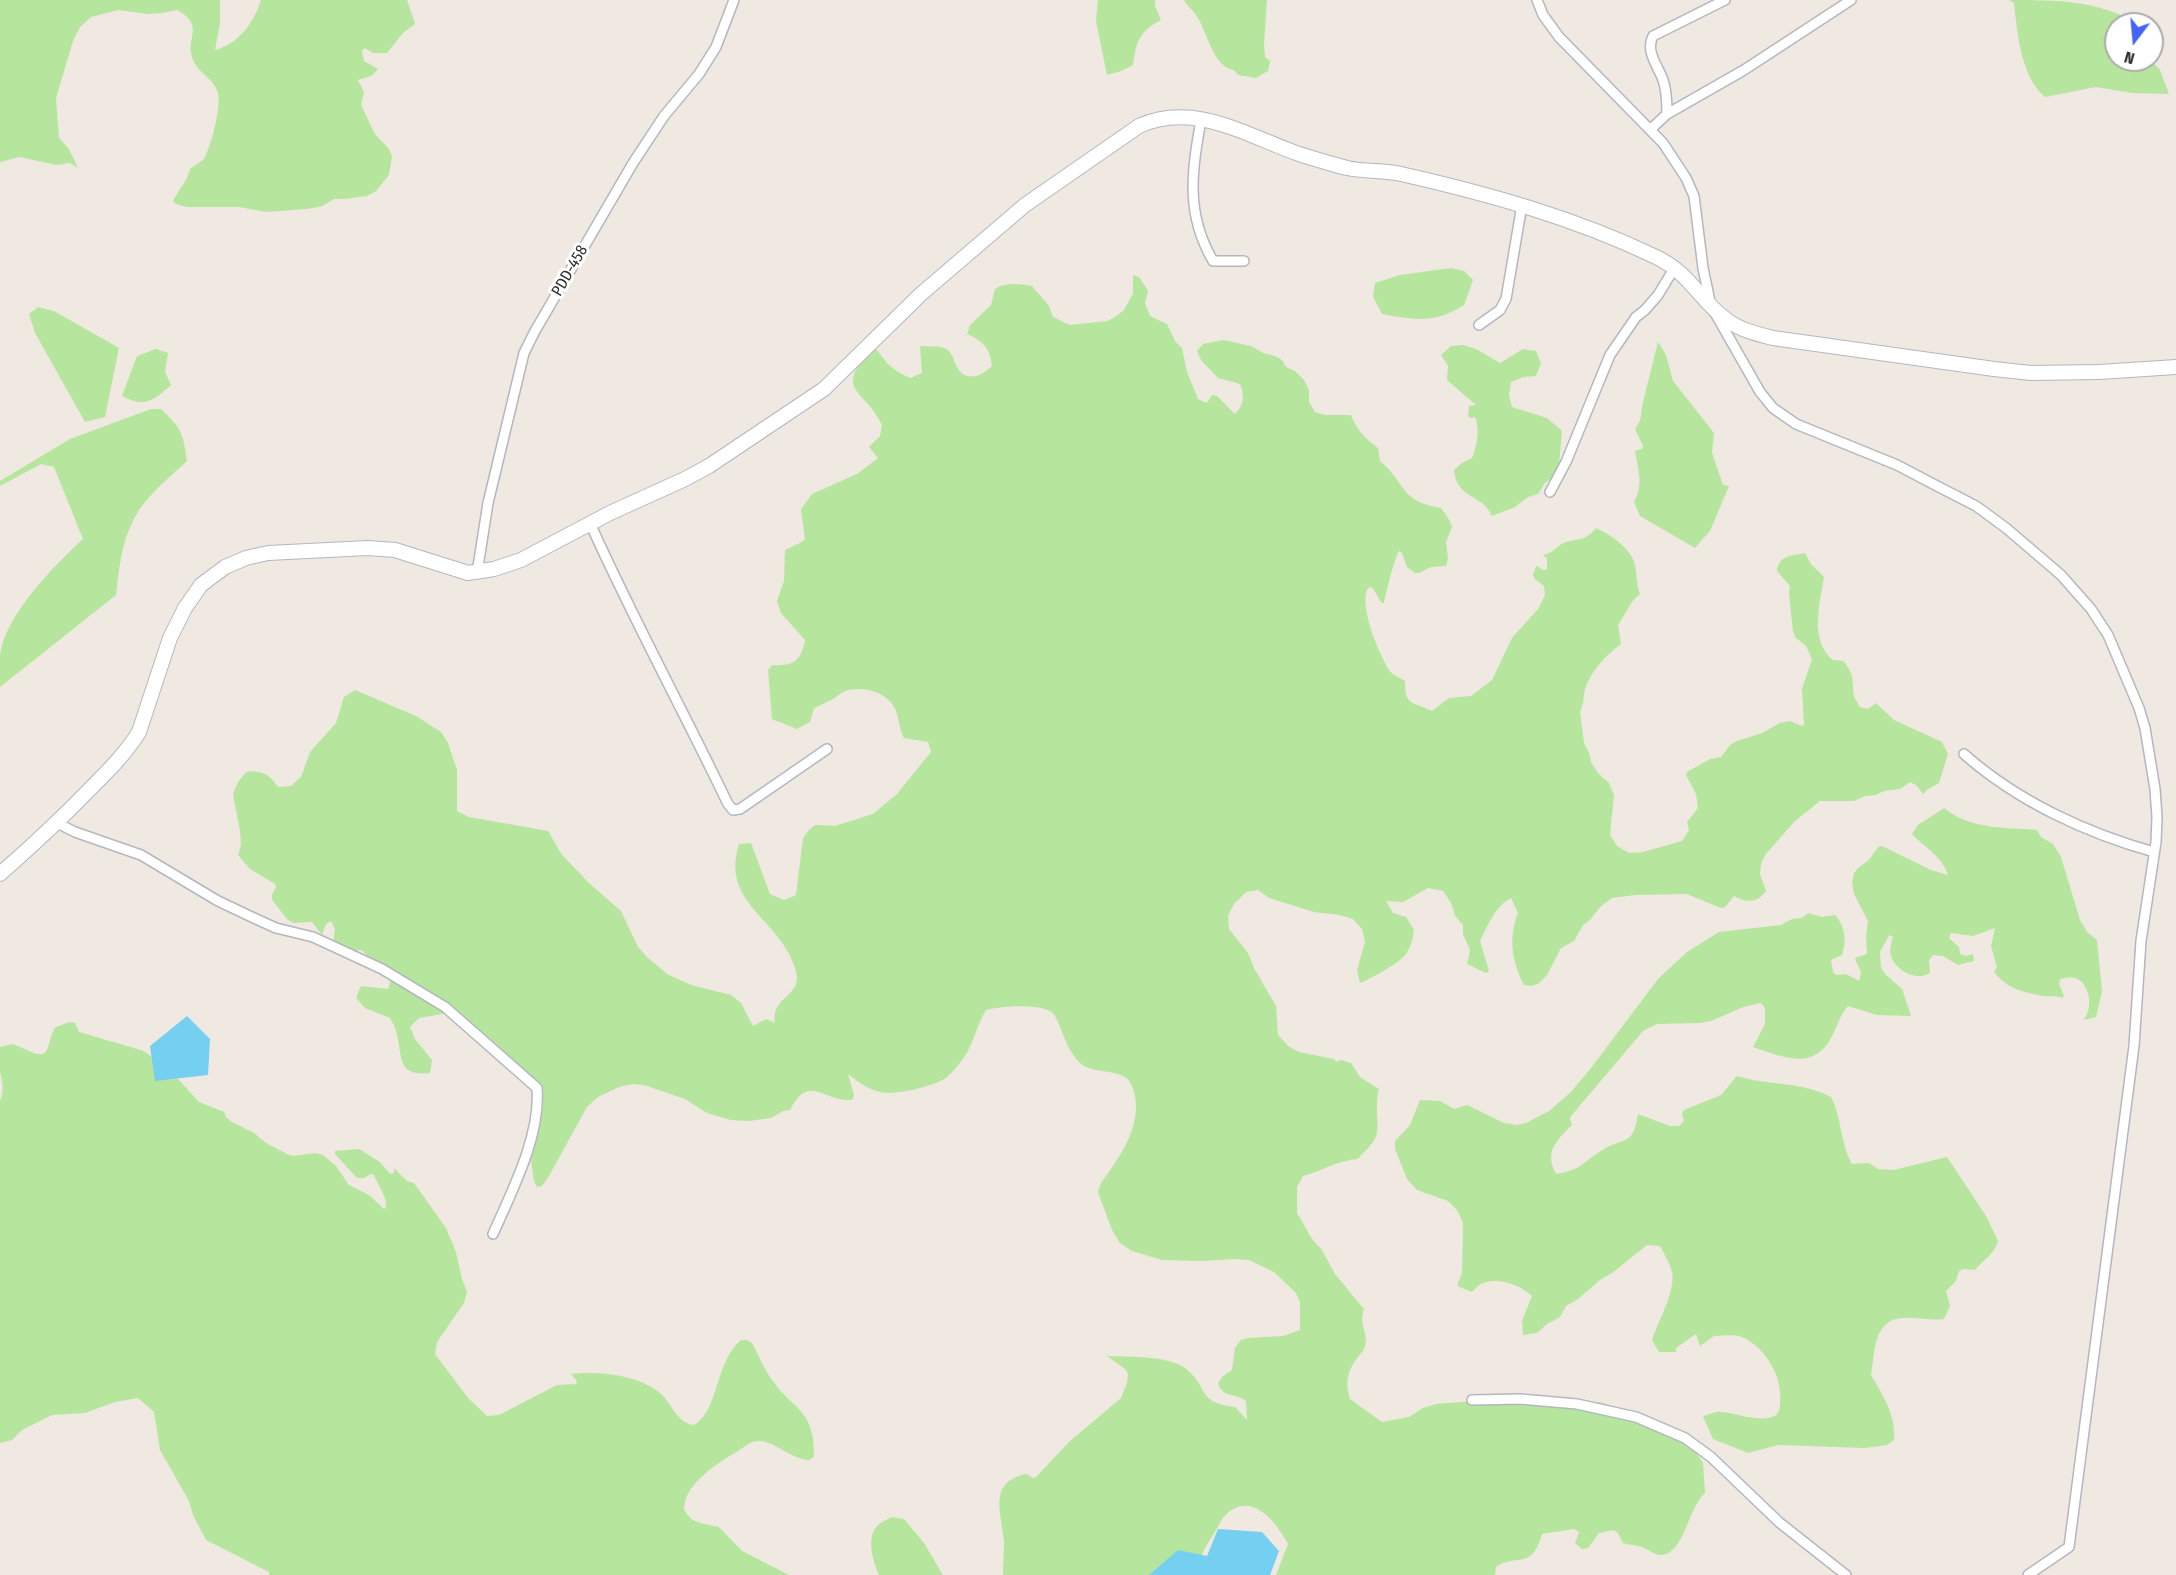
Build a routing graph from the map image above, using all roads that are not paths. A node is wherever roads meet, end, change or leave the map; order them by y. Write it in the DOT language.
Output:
graph roads {
  1 [pos="734,0"];
  2 [pos="1537,0"];
  3 [pos="1725,0"];
  4 [pos="1851,0"];
  5 [pos="1666,114"];
  6 [pos="1201,120"];
  7 [pos="1651,129"];
  8 [pos="1522,205"];
  9 [pos="1244,261"];
  10 [pos="1674,267"];
  11 [pos="1711,306"];
  12 [pos="1479,325"];
  13 [pos="2176,367"];
  14 [pos="1550,492"];
  15 [pos="590,523"];
  16 [pos="477,573"];
  17 [pos="826,749"];
  18 [pos="1964,754"];
  19 [pos="57,822"];
  20 [pos="2154,852"];
  21 [pos="0,874"];
  22 [pos="494,1234"];
  23 [pos="1472,1400"];
  24 [pos="1846,1575"];
  25 [pos="2028,1575"];
  1 -- 16 [label="street, PDD-458 / PDD-458"];
  2 -- 7 [label="street"];
  3 -- 5 [label="street"];
  4 -- 5 [label="street"];
  5 -- 7 [label="street"];
  6 -- 8 [label="street"];
  6 -- 9 [label="street"];
  6 -- 15 [label="street"];
  7 -- 11 [label="street"];
  8 -- 10 [label="street"];
  8 -- 12 [label="street"];
  10 -- 11 [label="street"];
  10 -- 14 [label="street"];
  11 -- 13 [label="street"];
  11 -- 20 [label="street"];
  15 -- 16 [label="street"];
  15 -- 17 [label="street"];
  16 -- 19 [label="street"];
  18 -- 20 [label="street"];
  19 -- 21 [label="street"];
  19 -- 22 [label="street"];
  20 -- 25 [label="street"];
  23 -- 24 [label="street"];
}
